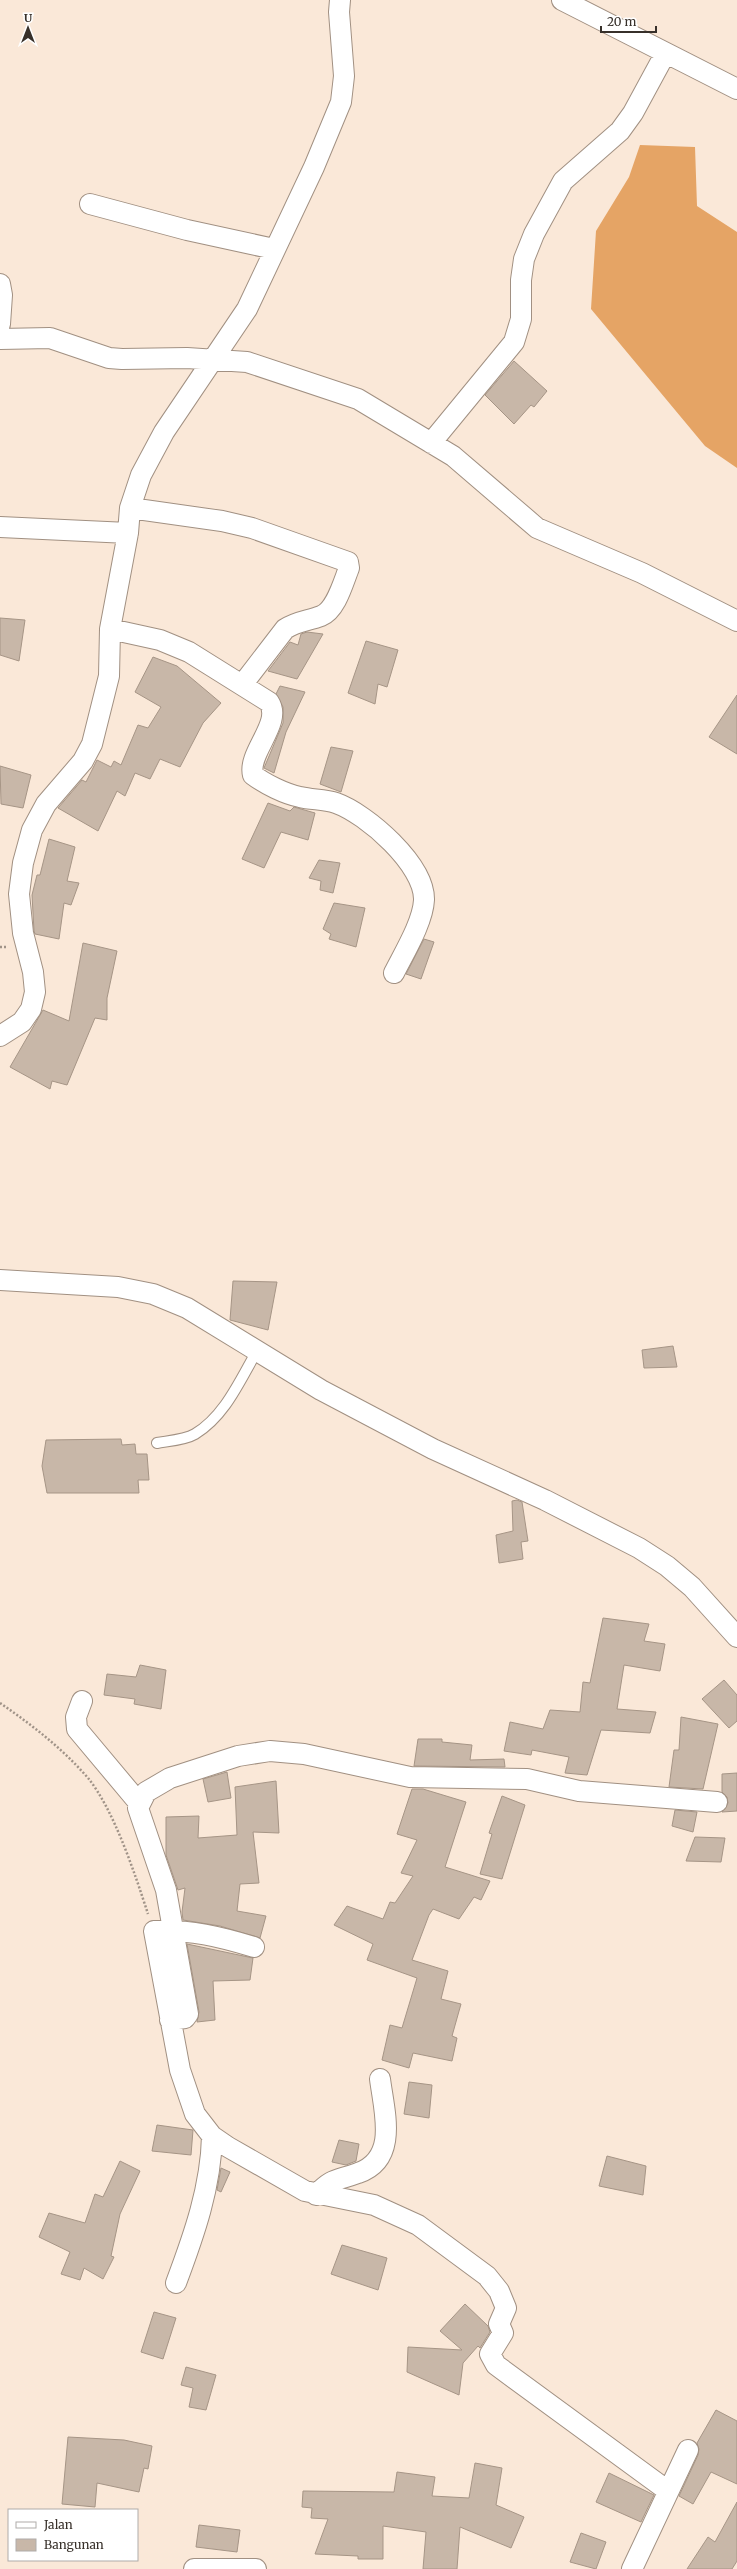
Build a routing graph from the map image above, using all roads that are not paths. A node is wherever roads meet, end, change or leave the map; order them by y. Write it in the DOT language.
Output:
graph roads {
  1 [pos="340,0"];
  2 [pos="562,0"];
  3 [pos="666,54"];
  4 [pos="737,89"];
  5 [pos="90,204"];
  6 [pos="274,249"];
  7 [pos="0,284"];
  8 [pos="0,324"];
  9 [pos="0,339"];
  10 [pos="214,359"];
  11 [pos="431,443"];
  12 [pos="130,508"];
  13 [pos="0,527"];
  14 [pos="128,533"];
  15 [pos="737,621"];
  16 [pos="110,629"];
  17 [pos="242,685"];
  18 [pos="394,973"];
  19 [pos="0,1036"];
  20 [pos="0,1280"];
  21 [pos="257,1351"];
  22 [pos="157,1443"];
  23 [pos="737,1637"];
  24 [pos="82,1701"];
  25 [pos="717,1802"];
  26 [pos="139,1803"];
  27 [pos="163,1930"];
  28 [pos="254,1947"];
  29 [pos="380,2079"];
  30 [pos="212,2136"];
  31 [pos="321,2189"];
  32 [pos="176,2283"];
  33 [pos="688,2450"];
  34 [pos="668,2491"];
  35 [pos="194,2569"];
  36 [pos="256,2569"];
  37 [pos="632,2569"];
  1 -- 6 [label="street"];
  2 -- 3 [label="street"];
  3 -- 4 [label="street"];
  3 -- 11 [label="street"];
  5 -- 6 [label="street"];
  6 -- 10 [label="street"];
  7 -- 8 [label="street"];
  9 -- 10 [label="street"];
  10 -- 11 [label="street"];
  10 -- 12 [label="street"];
  11 -- 15 [label="street"];
  12 -- 14 [label="street"];
  12 -- 17 [label="street"];
  13 -- 14 [label="street"];
  14 -- 16 [label="street"];
  16 -- 17 [label="street"];
  16 -- 19 [label="street"];
  17 -- 18 [label="street"];
  20 -- 21 [label="street"];
  21 -- 22 [label="lane"];
  21 -- 23 [label="street"];
  24 -- 26 [label="street"];
  25 -- 26 [label="street"];
  26 -- 27 [label="street"];
  27 -- 28 [label="street"];
  27 -- 30 [label="street"];
  29 -- 31 [label="street"];
  30 -- 31 [label="street"];
  30 -- 32 [label="street"];
  31 -- 34 [label="street"];
  33 -- 34 [label="street"];
  34 -- 37 [label="street"];
  35 -- 36 [label="street"];
}
